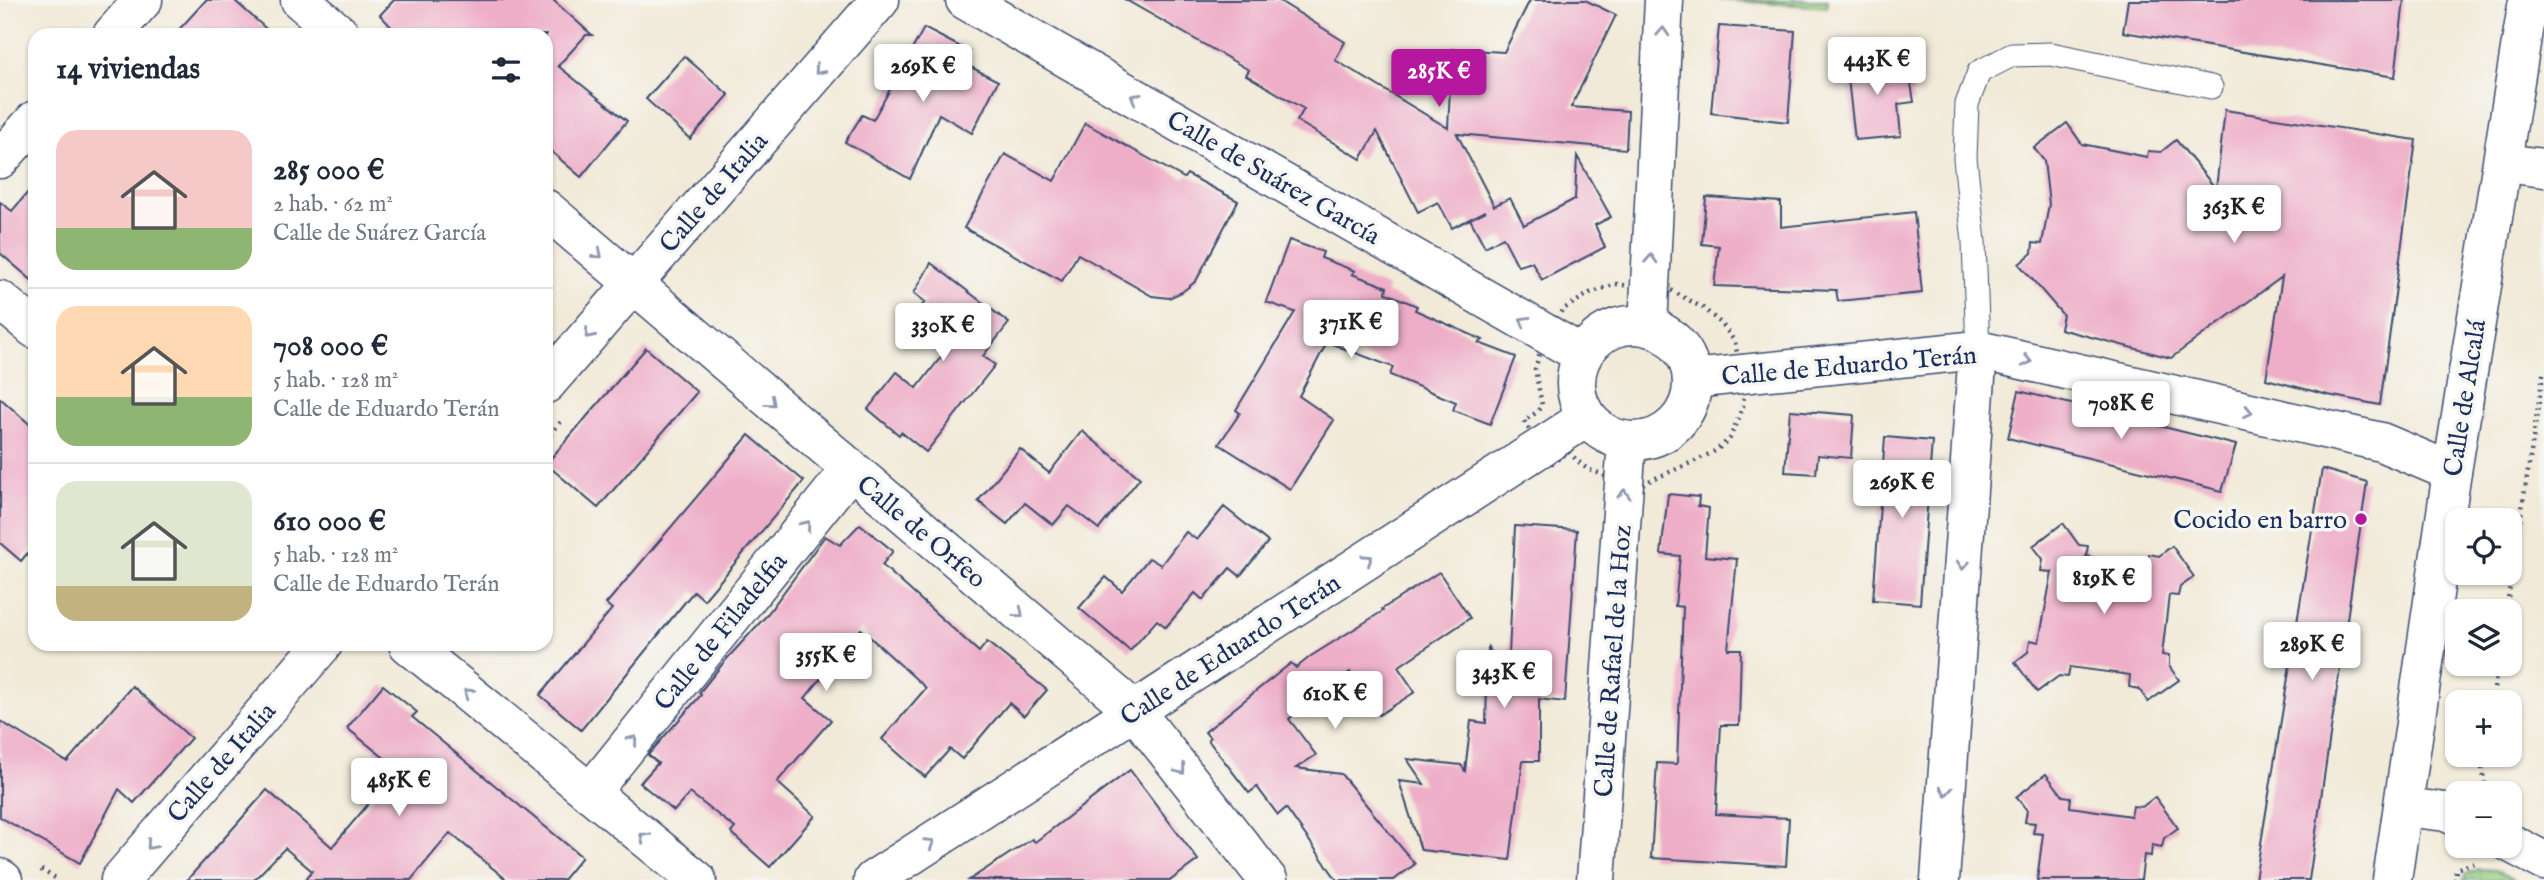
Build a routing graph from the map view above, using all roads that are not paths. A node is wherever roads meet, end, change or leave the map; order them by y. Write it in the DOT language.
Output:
graph roads {
  1 [pos="143,0"];
  2 [pos="300,0"];
  3 [pos="880,0"];
  4 [pos="965,0"];
  5 [pos="1664,0"];
  6 [pos="2528,0"];
  7 [pos="118,28"];
  8 [pos="333,28"];
  9 [pos="2211,87"];
  10 [pos="28,128"];
  11 [pos="0,159"];
  12 [pos="2503,163"];
  13 [pos="2544,167"];
  14 [pos="553,215"];
  15 [pos="633,284"];
  16 [pos="0,300"];
  17 [pos="28,323"];
  18 [pos="1648,327"];
  19 [pos="1978,350"];
  20 [pos="1583,355"];
  21 [pos="553,376"];
  22 [pos="1692,379"];
  23 [pos="1586,418"];
  24 [pos="1627,441"];
  25 [pos="850,470"];
  26 [pos="2452,472"];
  27 [pos="317,651"];
  28 [pos="417,651"];
  29 [pos="1134,710"];
  30 [pos="590,793"];
  31 [pos="2403,807"];
  32 [pos="2445,812"];
  33 [pos="2522,849"];
  34 [pos="2544,861"];
  35 [pos="120,880"];
  36 [pos="696,880"];
  37 [pos="873,880"];
  38 [pos="1268,880"];
  39 [pos="1597,880"];
  40 [pos="1940,880"];
  41 [pos="2392,880"];
  1 -- 7 [label="street"];
  2 -- 8 [label="street"];
  3 -- 15 [label="street, Calle de Italia, one-way"];
  20 -- 4 [label="street, Calle de Suárez García, one-way"];
  18 -- 5 [label="street, one-way"];
  6 -- 12 [label="street, Calle de Alcalá"];
  9 -- 19 [label="lane"];
  10 -- 11 [label="street"];
  12 -- 13 [label="street"];
  12 -- 26 [label="street, Calle de Alcalá"];
  14 -- 15 [label="street, Calle de Orfeo, one-way"];
  15 -- 21 [label="street, Calle de Italia, one-way"];
  15 -- 25 [label="street, Calle de Orfeo, one-way"];
  16 -- 17 [label="street"];
  18 -- 20 [label="street"];
  18 -- 22 [label="street"];
  19 -- 22 [label="street, Calle de Eduardo Terán"];
  19 -- 26 [label="street, Calle de Eduardo Terán, one-way"];
  19 -- 40 [label="street, one-way"];
  20 -- 23 [label="street"];
  22 -- 24 [label="street"];
  23 -- 24 [label="street"];
  29 -- 23 [label="street, Calle de Eduardo Terán, one-way"];
  39 -- 24 [label="street, Calle de Rafael de la Hoz, one-way"];
  25 -- 29 [label="street, Calle de Orfeo, one-way"];
  30 -- 25 [label="street, Calle de Filadelfia, one-way"];
  26 -- 31 [label="street, Calle de Alcalá"];
  27 -- 35 [label="street, Calle de Italia, one-way"];
  30 -- 28 [label="street, one-way"];
  37 -- 29 [label="street, Calle de Eduardo Terán, one-way"];
  29 -- 38 [label="street, Calle de Orfeo, one-way"];
  36 -- 30 [label="street, one-way"];
  31 -- 32 [label="street"];
  31 -- 41 [label="street, Calle de Alcalá"];
  33 -- 34 [label="street"];
}
